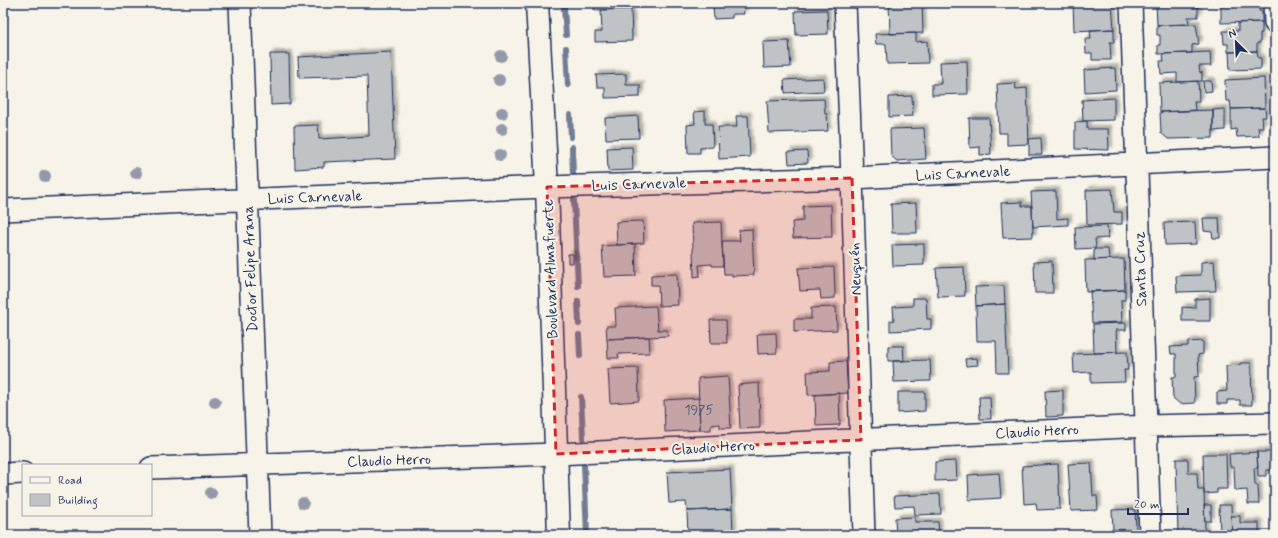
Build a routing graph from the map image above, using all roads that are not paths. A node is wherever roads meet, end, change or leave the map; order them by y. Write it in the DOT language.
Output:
graph roads {
  1 [pos="240,3"];
  2 [pos="537,3"];
  3 [pos="844,3"];
  4 [pos="1131,3"];
  5 [pos="1274,3"];
  6 [pos="1275,23"];
  7 [pos="1275,157"];
  8 [pos="1136,165"];
  9 [pos="852,178"];
  10 [pos="546,187"];
  11 [pos="247,200"];
  12 [pos="3,210"];
  13 [pos="1275,423"];
  14 [pos="1147,426"];
  15 [pos="861,440"];
  16 [pos="556,454"];
  17 [pos="258,464"];
  18 [pos="152,468"];
  19 [pos="22,473"];
  20 [pos="3,474"];
  21 [pos="260,535"];
  22 [pos="559,535"];
  23 [pos="864,535"];
  24 [pos="1150,535"];
  1 -- 11 [label="street, Doctor Felipe Arana"];
  2 -- 10 [label="main road, Boulevard Almafuerte"];
  3 -- 9 [label="street, Neuquén"];
  4 -- 8 [label="street, Santa Cruz"];
  5 -- 6 [label="street"];
  7 -- 8 [label="street, Luis Carnevale"];
  8 -- 9 [label="street, Luis Carnevale"];
  8 -- 14 [label="street, Santa Cruz"];
  9 -- 10 [label="street, Luis Carnevale"];
  9 -- 15 [label="street, Neuquén"];
  10 -- 11 [label="street, Luis Carnevale"];
  10 -- 16 [label="main road, Boulevard Almafuerte"];
  11 -- 12 [label="street, Luis Carnevale"];
  11 -- 17 [label="street, Doctor Felipe Arana"];
  13 -- 14 [label="street, Claudio Herro"];
  14 -- 15 [label="street, Claudio Herro"];
  14 -- 24 [label="street, Santa Cruz"];
  15 -- 16 [label="street, Claudio Herro"];
  15 -- 23 [label="street, Neuquén"];
  16 -- 17 [label="street, Claudio Herro"];
  16 -- 22 [label="main road, Boulevard Almafuerte"];
  17 -- 18 [label="street, Claudio Herro"];
  17 -- 21 [label="street, Doctor Felipe Arana"];
  19 -- 20 [label="street"];
}
